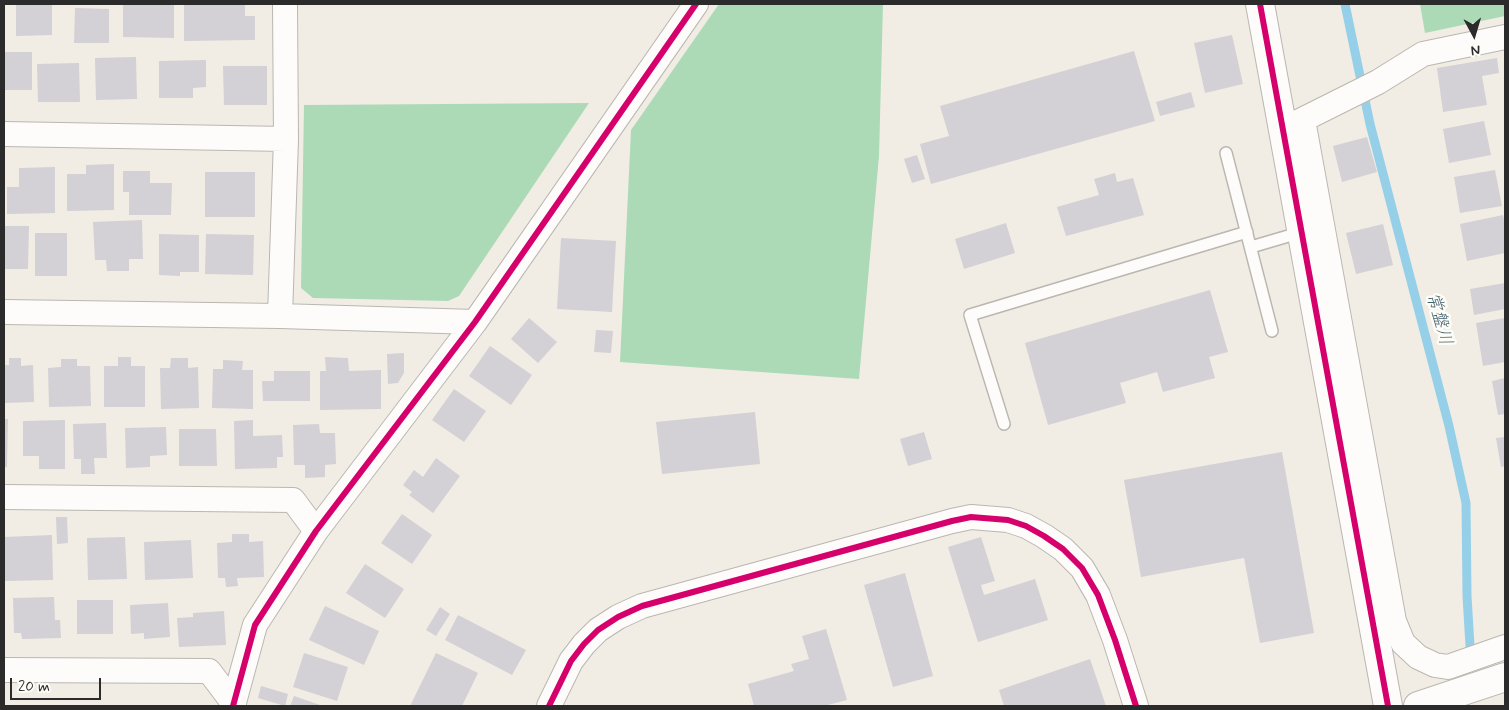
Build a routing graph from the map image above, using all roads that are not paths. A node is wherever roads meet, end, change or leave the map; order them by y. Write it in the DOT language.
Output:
graph roads {
  1 [pos="285,4"];
  2 [pos="696,4"];
  3 [pos="1260,4"];
  4 [pos="1505,37"];
  5 [pos="1293,124"];
  6 [pos="4,134"];
  7 [pos="286,139"];
  8 [pos="1226,153"];
  9 [pos="1247,232"];
  10 [pos="1302,232"];
  11 [pos="1251,247"];
  12 [pos="4,312"];
  13 [pos="280,316"];
  14 [pos="475,322"];
  15 [pos="1272,330"];
  16 [pos="1004,424"];
  17 [pos="4,497"];
  18 [pos="316,532"];
  19 [pos="1505,647"];
  20 [pos="4,670"];
  21 [pos="1505,677"];
  22 [pos="234,705"];
  23 [pos="549,706"];
  24 [pos="1136,706"];
  25 [pos="1388,706"];
  26 [pos="1418,706"];
  1 -- 7 [label="street"];
  2 -- 14 [label="street"];
  3 -- 5 [label="street"];
  4 -- 5 [label="street"];
  5 -- 10 [label="street"];
  5 -- 19 [label="street"];
  6 -- 7 [label="street"];
  7 -- 13 [label="street"];
  8 -- 9 [label="lane"];
  9 -- 11 [label="lane"];
  9 -- 16 [label="lane"];
  10 -- 11 [label="lane"];
  10 -- 25 [label="street"];
  11 -- 15 [label="lane"];
  12 -- 13 [label="street"];
  13 -- 14 [label="street"];
  14 -- 18 [label="street"];
  17 -- 18 [label="street"];
  18 -- 22 [label="street"];
  20 -- 22 [label="street"];
  21 -- 26 [label="street"];
  23 -- 24 [label="street"];
}
